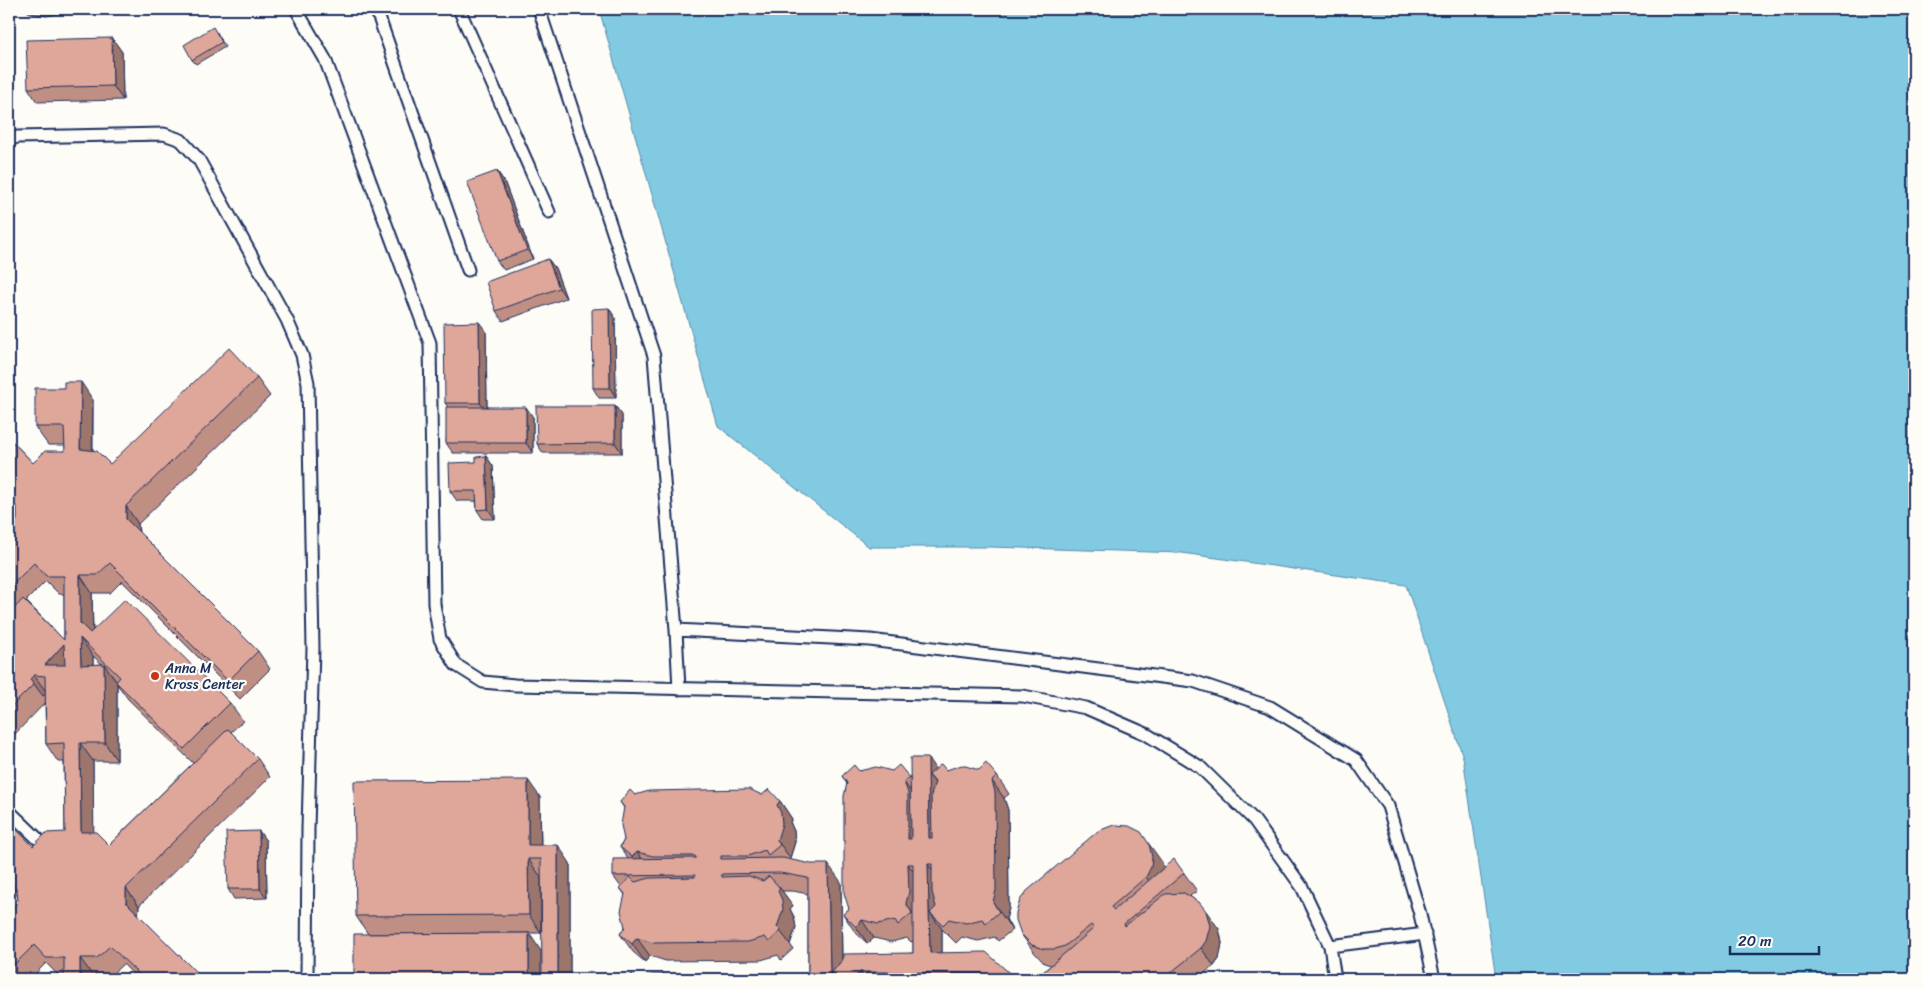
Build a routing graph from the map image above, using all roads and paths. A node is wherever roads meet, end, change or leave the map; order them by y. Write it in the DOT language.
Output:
graph roads {
  1 [pos="296,9"];
  2 [pos="376,9"];
  3 [pos="459,9"];
  4 [pos="540,9"];
  5 [pos="9,140"];
  6 [pos="549,212"];
  7 [pos="468,270"];
  8 [pos="676,630"];
  9 [pos="679,689"];
  10 [pos="9,811"];
  11 [pos="38,839"];
  12 [pos="1425,934"];
  13 [pos="1330,946"];
  14 [pos="308,979"];
  15 [pos="1335,979"];
  16 [pos="1434,979"];
  1 -- 9 [label="lane"];
  2 -- 7 [label="lane"];
  3 -- 6 [label="lane"];
  4 -- 8 [label="lane"];
  5 -- 14 [label="lane"];
  8 -- 9 [label="lane"];
  8 -- 12 [label="lane"];
  9 -- 13 [label="lane"];
  10 -- 11 [label="lane"];
  12 -- 13 [label="lane"];
  12 -- 16 [label="lane"];
  13 -- 15 [label="lane"];
}
